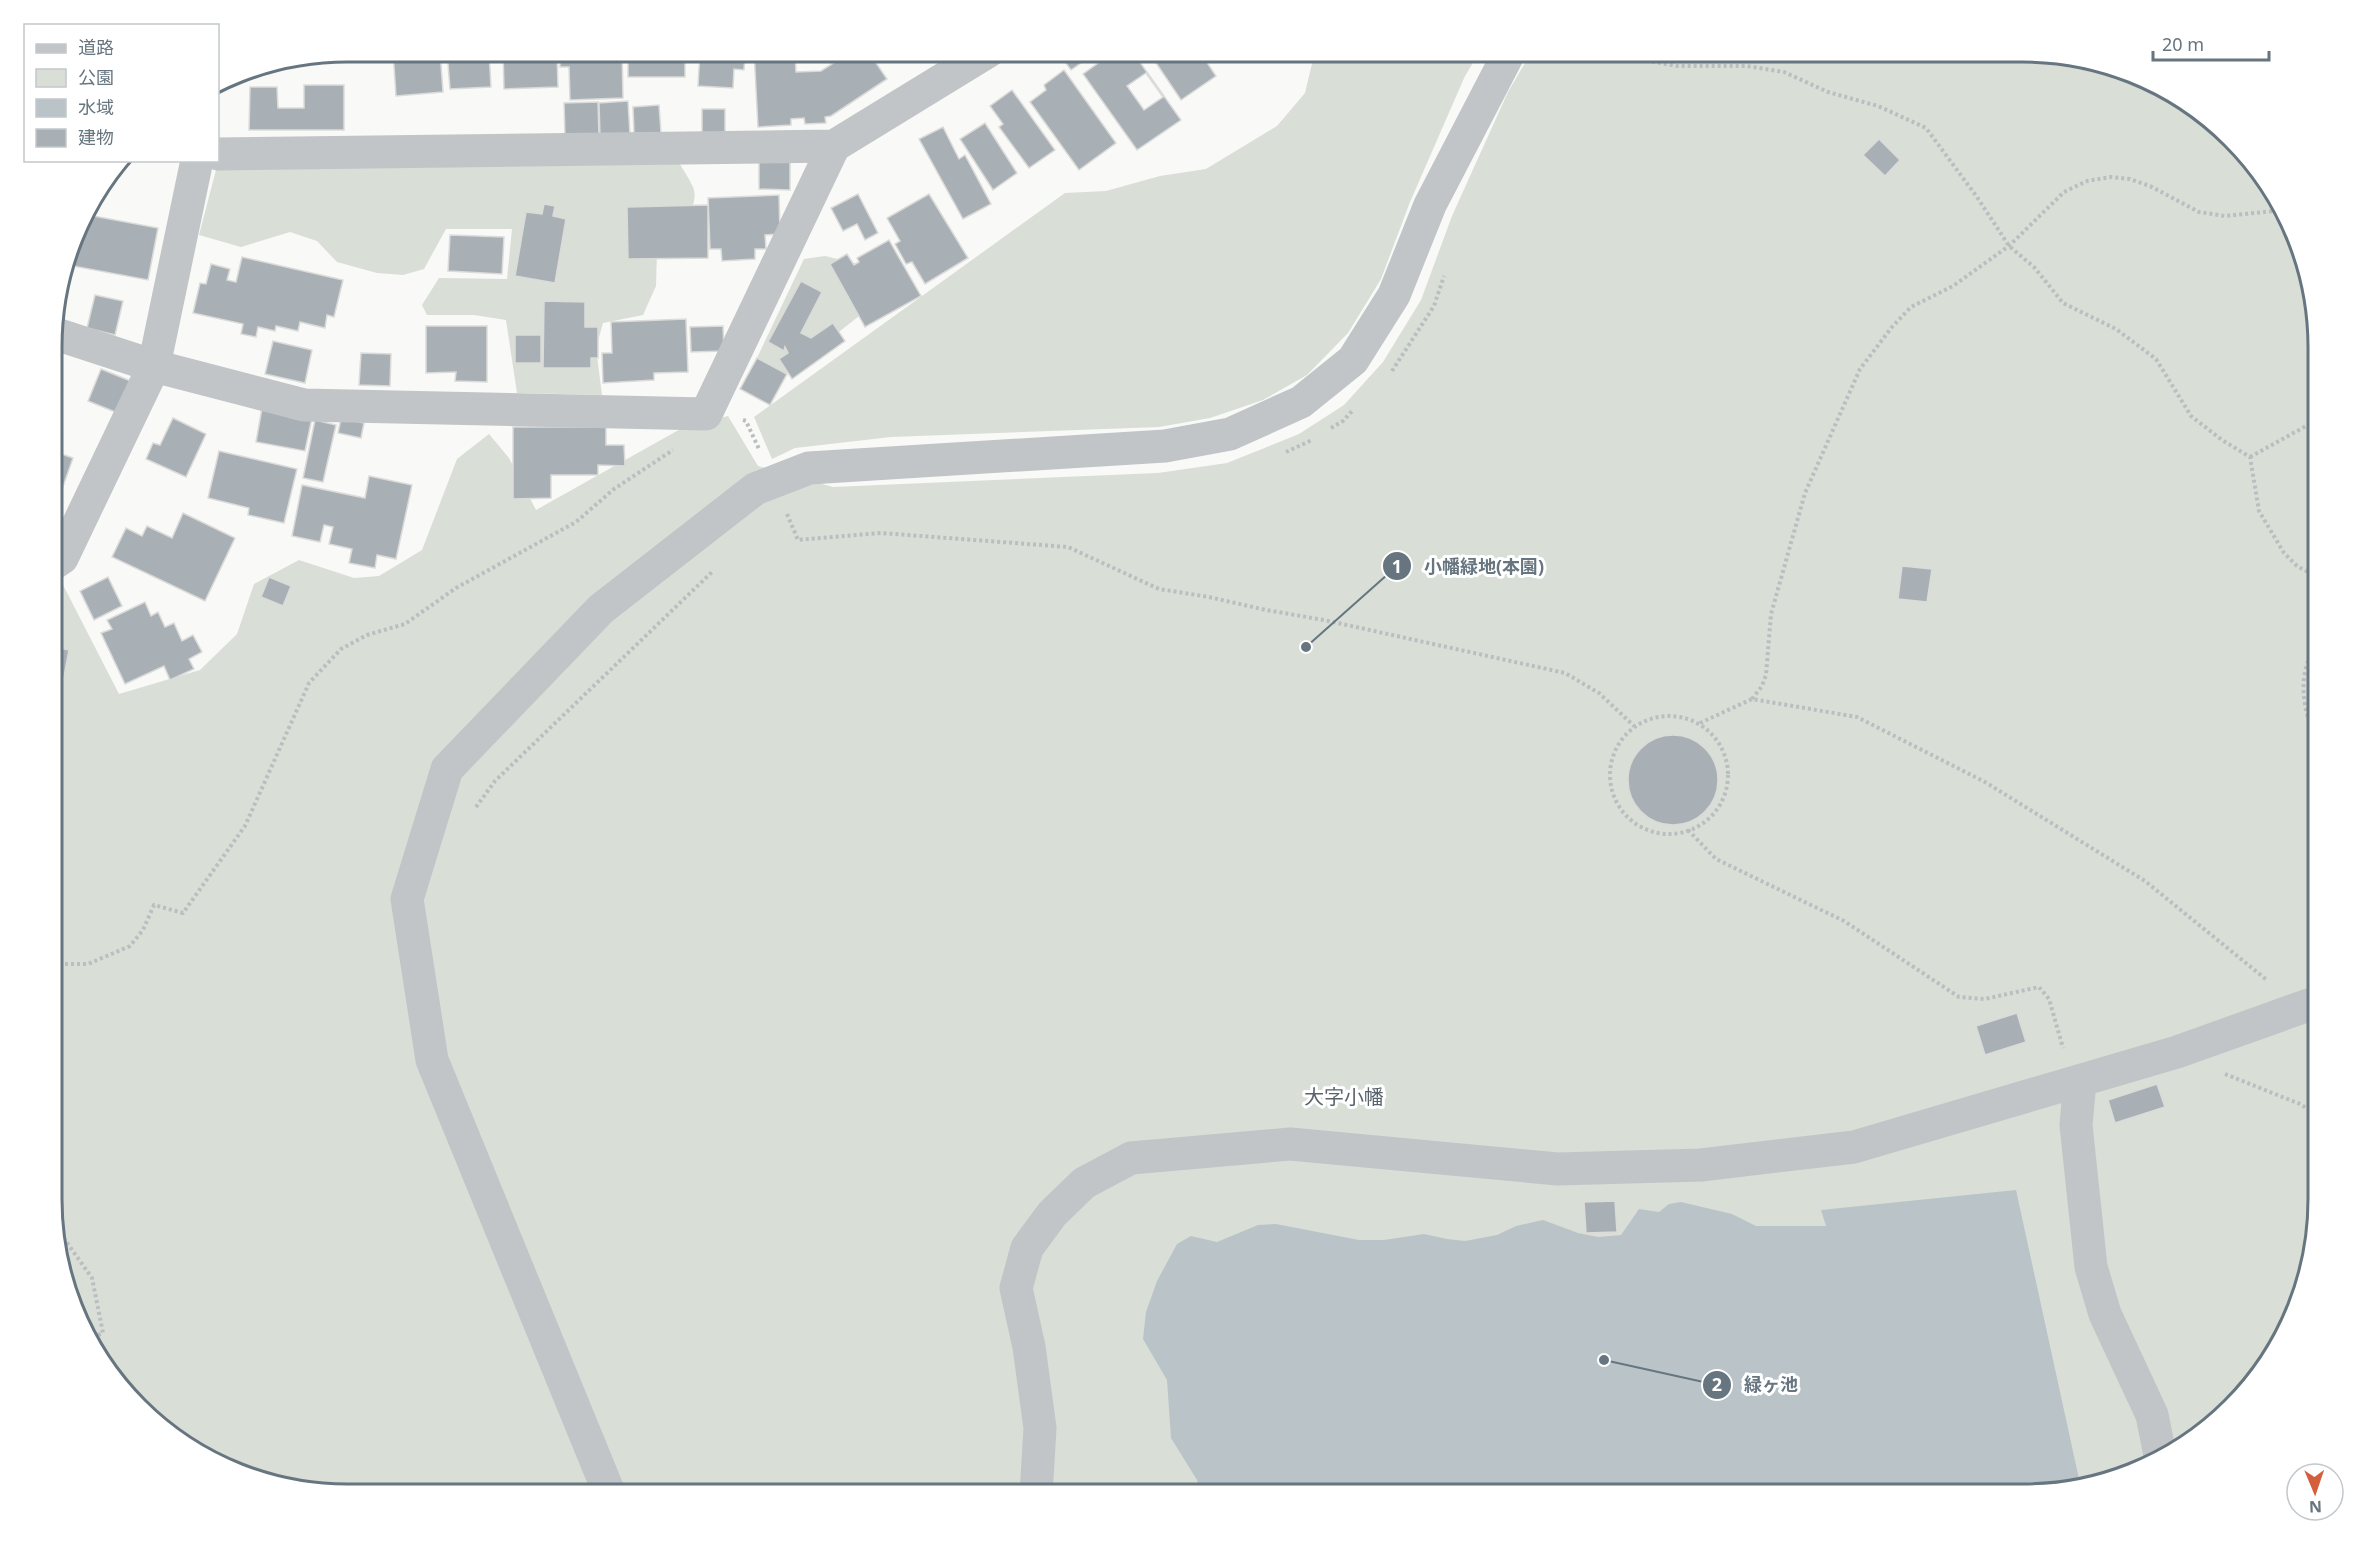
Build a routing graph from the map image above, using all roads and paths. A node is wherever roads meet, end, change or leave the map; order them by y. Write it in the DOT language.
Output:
graph roads {
  1 [pos="971,62"];
  2 [pos="1504,62"];
  3 [pos="1655,62"];
  4 [pos="834,146"];
  5 [pos="219,154"];
  6 [pos="197,162"];
  7 [pos="2273,211"];
  8 [pos="2009,246"];
  9 [pos="1445,273"];
  10 [pos="62,336"];
  11 [pos="154,366"];
  12 [pos="1388,375"];
  13 [pos="1358,405"];
  14 [pos="706,414"];
  15 [pos="2308,425"];
  16 [pos="1323,433"];
  17 [pos="1314,439"];
  18 [pos="1276,456"];
  19 [pos="2250,457"];
  20 [pos="774,482"];
  21 [pos="797,510"];
  22 [pos="787,513"];
  23 [pos="777,520"];
  24 [pos="62,559"];
  25 [pos="714,571"];
  26 [pos="2308,572"];
  27 [pos="2308,662"];
  28 [pos="1752,699"];
  29 [pos="2308,718"];
  30 [pos="1700,723"];
  31 [pos="1634,726"];
  32 [pos="472,813"];
  33 [pos="1688,831"];
  34 [pos="62,964"];
  35 [pos="2308,1004"];
  36 [pos="2308,1005"];
  37 [pos="2177,1053"];
  38 [pos="2077,1083"];
  39 [pos="2308,1109"];
  40 [pos="64,1238"];
  41 [pos="96,1336"];
  42 [pos="2159,1450"];
  43 [pos="605,1484"];
  44 [pos="1037,1484"];
  1 -- 4 [label="street"];
  2 -- 20 [label="street"];
  3 -- 8 [label="path"];
  4 -- 5 [label="street"];
  4 -- 14 [label="street"];
  6 -- 11 [label="street"];
  7 -- 8 [label="path"];
  8 -- 19 [label="path"];
  8 -- 28 [label="path"];
  9 -- 12 [label="path"];
  10 -- 11 [label="street"];
  11 -- 14 [label="street"];
  11 -- 24 [label="street"];
  13 -- 16 [label="path"];
  14 -- 20 [label="path"];
  14 -- 34 [label="path"];
  15 -- 19 [label="path"];
  17 -- 18 [label="path"];
  19 -- 26 [label="path"];
  20 -- 43 [label="street"];
  21 -- 22 [label="path"];
  22 -- 23 [label="path"];
  22 -- 31 [label="path"];
  25 -- 32 [label="path"];
  27 -- 29 [label="path"];
  28 -- 30 [label="path"];
  28 -- 35 [label="path"];
  30 -- 31 [label="path"];
  30 -- 33 [label="path"];
  31 -- 33 [label="path"];
  33 -- 38 [label="path"];
  36 -- 37 [label="street"];
  37 -- 38 [label="street"];
  37 -- 39 [label="path"];
  38 -- 42 [label="street"];
  38 -- 44 [label="street"];
  40 -- 41 [label="path"];
}
